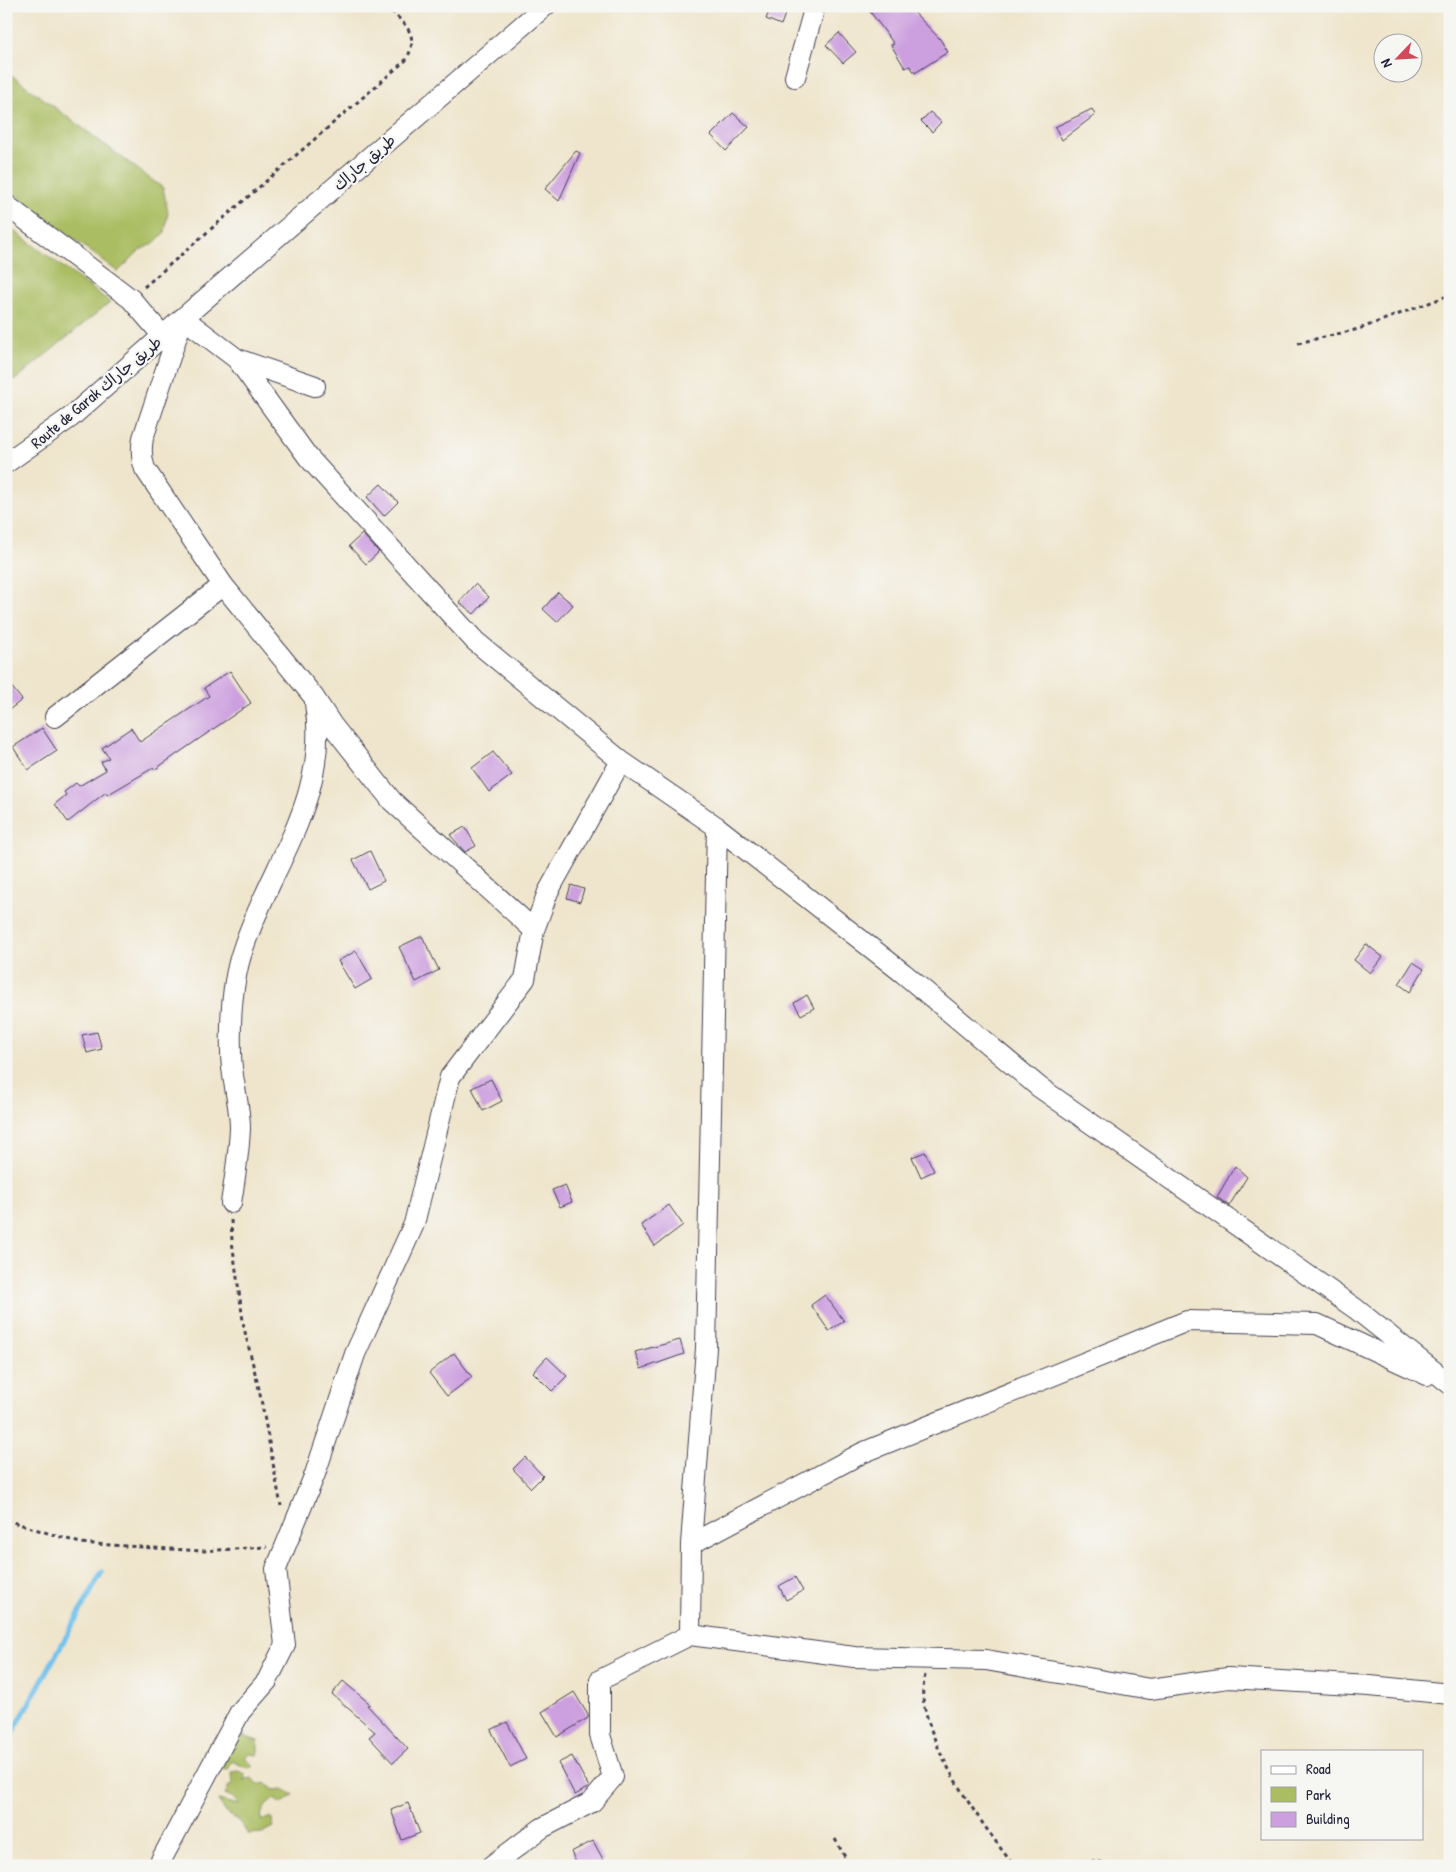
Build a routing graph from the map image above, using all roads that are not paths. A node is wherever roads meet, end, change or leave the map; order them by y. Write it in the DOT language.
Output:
graph roads {
  1 [pos="544,6"];
  2 [pos="815,6"];
  3 [pos="796,77"];
  4 [pos="6,205"];
  5 [pos="183,318"];
  6 [pos="163,336"];
  7 [pos="237,359"];
  8 [pos="315,386"];
  9 [pos="6,464"];
  10 [pos="223,585"];
  11 [pos="314,696"];
  12 [pos="55,717"];
  13 [pos="621,761"];
  14 [pos="717,827"];
  15 [pos="534,930"];
  16 [pos="231,1203"];
  17 [pos="1450,1385"];
  18 [pos="691,1544"];
  19 [pos="690,1635"];
  20 [pos="1450,1694"];
  21 [pos="158,1866"];
  22 [pos="492,1866"];
  1 -- 5 [label="street, طريق جاراك"];
  2 -- 3 [label="street"];
  4 -- 6 [label="street"];
  5 -- 6 [label="street, Route de Garak طريق جاراك"];
  5 -- 7 [label="street"];
  5 -- 10 [label="street"];
  6 -- 9 [label="street, Route de Garak طريق جاراك"];
  7 -- 8 [label="street"];
  7 -- 13 [label="street"];
  10 -- 11 [label="street"];
  10 -- 12 [label="street"];
  11 -- 15 [label="street"];
  11 -- 16 [label="street"];
  13 -- 14 [label="street"];
  13 -- 15 [label="street"];
  14 -- 17 [label="street"];
  14 -- 18 [label="street"];
  15 -- 21 [label="street"];
  17 -- 18 [label="street"];
  18 -- 19 [label="street"];
  19 -- 20 [label="street"];
  19 -- 22 [label="street"];
}
